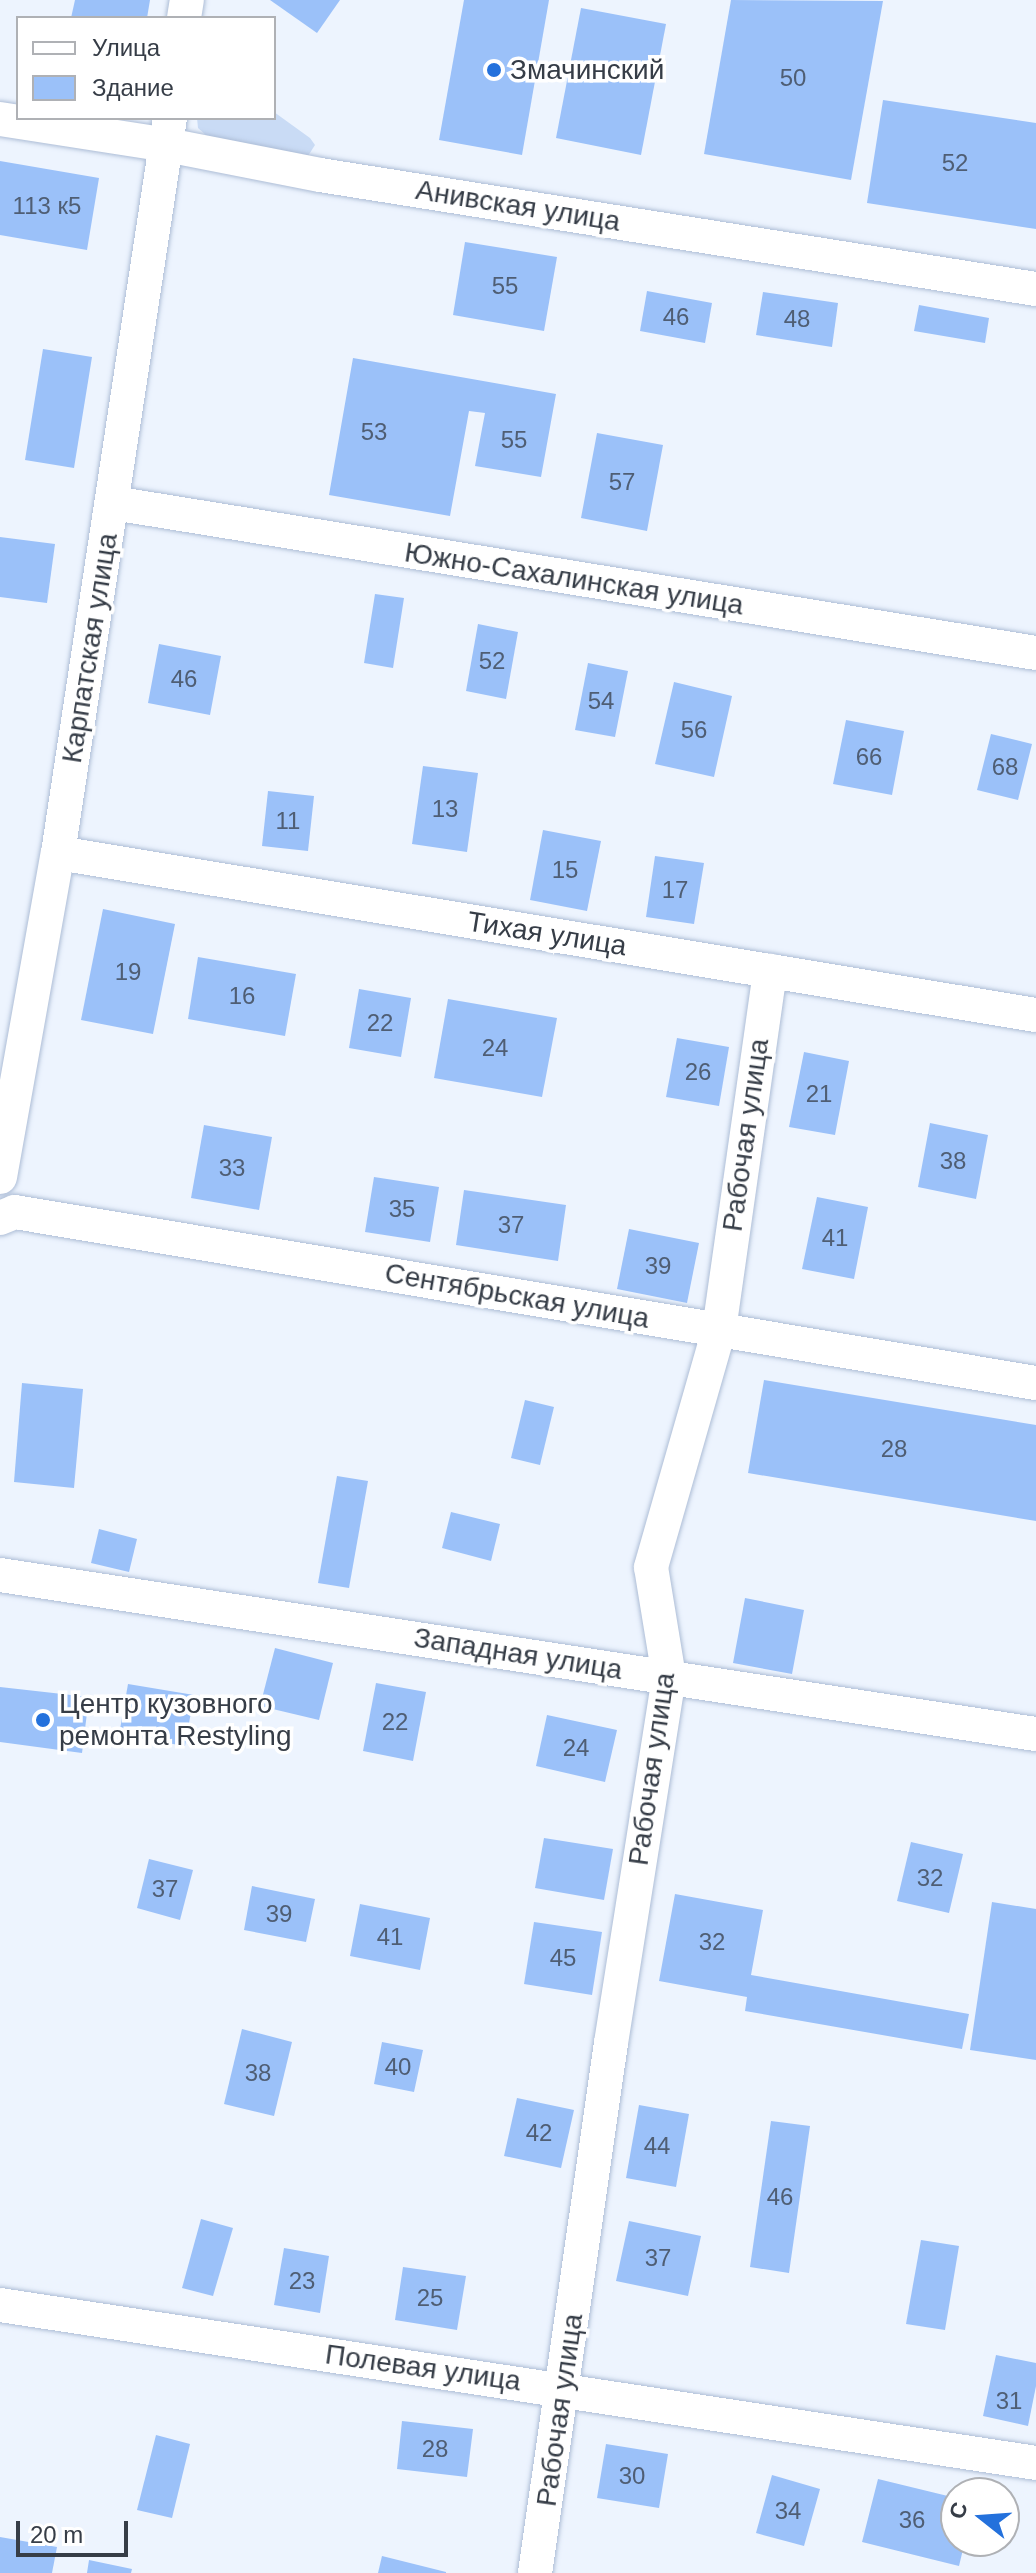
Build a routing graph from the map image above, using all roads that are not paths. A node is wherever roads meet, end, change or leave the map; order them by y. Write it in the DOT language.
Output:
graph roads {
  1 [pos="0,119"];
  2 [pos="169,131"];
  3 [pos="1036,289"];
  4 [pos="113,503"];
  5 [pos="1036,653"];
  6 [pos="58,853"];
  7 [pos="770,971"];
  8 [pos="1036,1015"];
  9 [pos="0,1177"];
  10 [pos="0,1218"];
  11 [pos="719,1330"];
  12 [pos="1036,1383"];
  13 [pos="0,1575"];
  14 [pos="669,1677"];
  15 [pos="1036,1734"];
  16 [pos="0,2305"];
  17 [pos="564,2389"];
  18 [pos="1036,2463"];
  19 [pos="535,2573"];
  1 -- 2 [label="street, Анивская улица"];
  2 -- 3 [label="street, Анивская улица"];
  2 -- 4 [label="street, Карпатская улица"];
  4 -- 5 [label="street, Южно-Сахалинская улица"];
  4 -- 6 [label="street, Карпатская улица"];
  6 -- 7 [label="street, Тихая улица"];
  6 -- 9 [label="street, Карпатская улица"];
  7 -- 8 [label="street, Тихая улица"];
  7 -- 11 [label="street, Рабочая улица"];
  10 -- 11 [label="street, Сентябрьская улица"];
  11 -- 12 [label="street, Сентябрьская улица"];
  11 -- 14 [label="street, Рабочая улица"];
  13 -- 14 [label="street, Западная улица"];
  14 -- 15 [label="street, Западная улица"];
  14 -- 17 [label="street, Рабочая улица"];
  16 -- 17 [label="street, Полевая улица"];
  17 -- 18 [label="street, Полевая улица"];
  17 -- 19 [label="street, Рабочая улица"];
}
